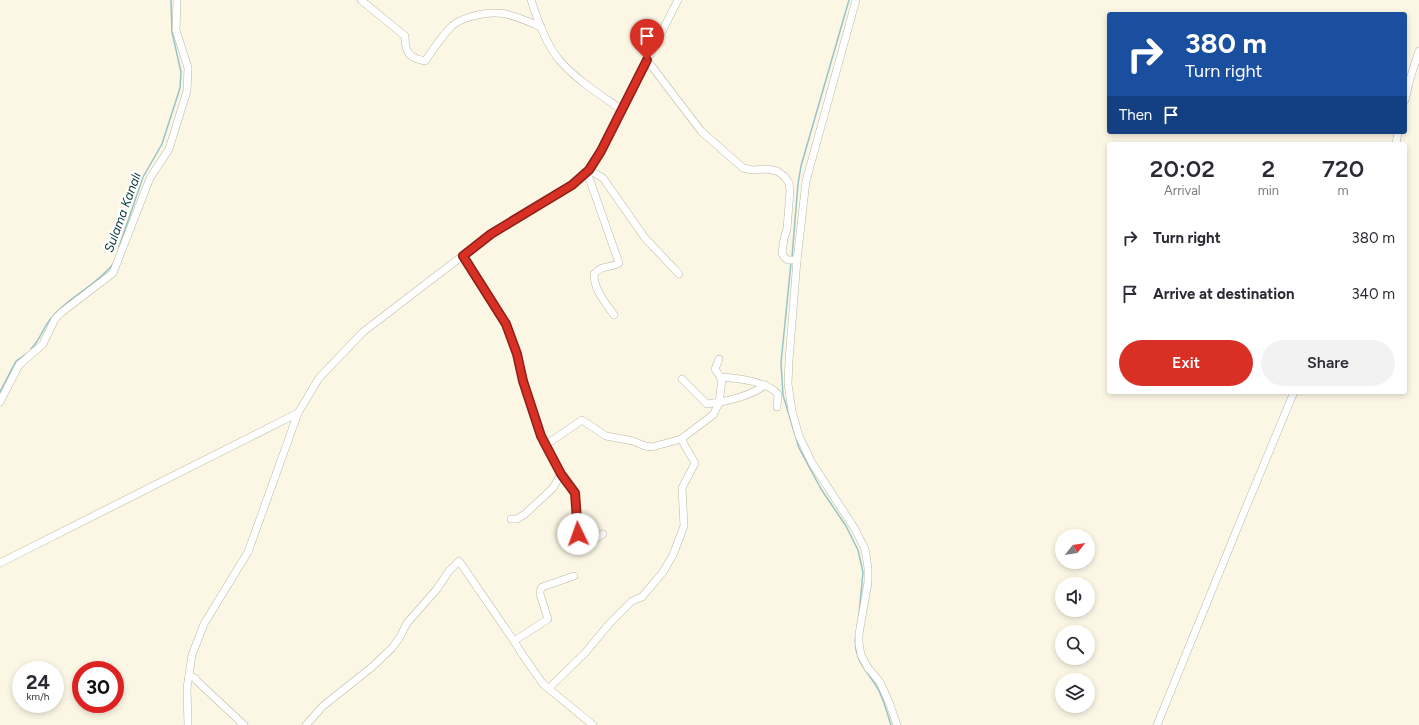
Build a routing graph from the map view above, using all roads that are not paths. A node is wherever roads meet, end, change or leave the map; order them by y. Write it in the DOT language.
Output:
graph roads {
  1 [pos="177,0"];
  2 [pos="362,0"];
  3 [pos="531,0"];
  4 [pos="678,0"];
  5 [pos="856,0"];
  6 [pos="541,27"];
  7 [pos="1419,51"];
  8 [pos="647,60"];
  9 [pos="1407,92"];
  10 [pos="622,110"];
  11 [pos="588,171"];
  12 [pos="463,256"];
  13 [pos="793,260"];
  14 [pos="679,274"];
  15 [pos="614,315"];
  16 [pos="719,359"];
  17 [pos="720,378"];
  18 [pos="682,379"];
  19 [pos="765,386"];
  20 [pos="1293,394"];
  21 [pos="0,402"];
  22 [pos="719,403"];
  23 [pos="777,407"];
  24 [pos="298,413"];
  25 [pos="681,439"];
  26 [pos="543,442"];
  27 [pos="561,474"];
  28 [pos="511,519"];
  29 [pos="603,534"];
  30 [pos="0,563"];
  31 [pos="574,576"];
  32 [pos="514,641"];
  33 [pos="189,676"];
  34 [pos="549,688"];
  35 [pos="188,725"];
  36 [pos="244,725"];
  37 [pos="306,725"];
  38 [pos="593,725"];
  39 [pos="897,725"];
  40 [pos="1157,725"];
  1 -- 21 [label="street"];
  2 -- 6 [label="street"];
  3 -- 6 [label="street"];
  4 -- 8 [label="street"];
  5 -- 13 [label="street"];
  6 -- 10 [label="street"];
  7 -- 9 [label="street"];
  8 -- 10 [label="street"];
  8 -- 13 [label="street"];
  10 -- 11 [label="street"];
  11 -- 12 [label="street"];
  11 -- 14 [label="street"];
  11 -- 15 [label="street"];
  12 -- 24 [label="street"];
  12 -- 26 [label="street"];
  13 -- 39 [label="street"];
  16 -- 17 [label="street"];
  17 -- 19 [label="street"];
  17 -- 22 [label="street"];
  18 -- 22 [label="street"];
  19 -- 22 [label="street"];
  19 -- 23 [label="street"];
  20 -- 40 [label="street"];
  22 -- 25 [label="street"];
  24 -- 30 [label="street"];
  24 -- 33 [label="street"];
  25 -- 26 [label="street"];
  25 -- 34 [label="street"];
  26 -- 27 [label="street"];
  27 -- 28 [label="street"];
  27 -- 29 [label="street"];
  31 -- 32 [label="street"];
  32 -- 34 [label="street"];
  32 -- 37 [label="street"];
  33 -- 35 [label="street"];
  33 -- 36 [label="street"];
  34 -- 38 [label="street"];
}
